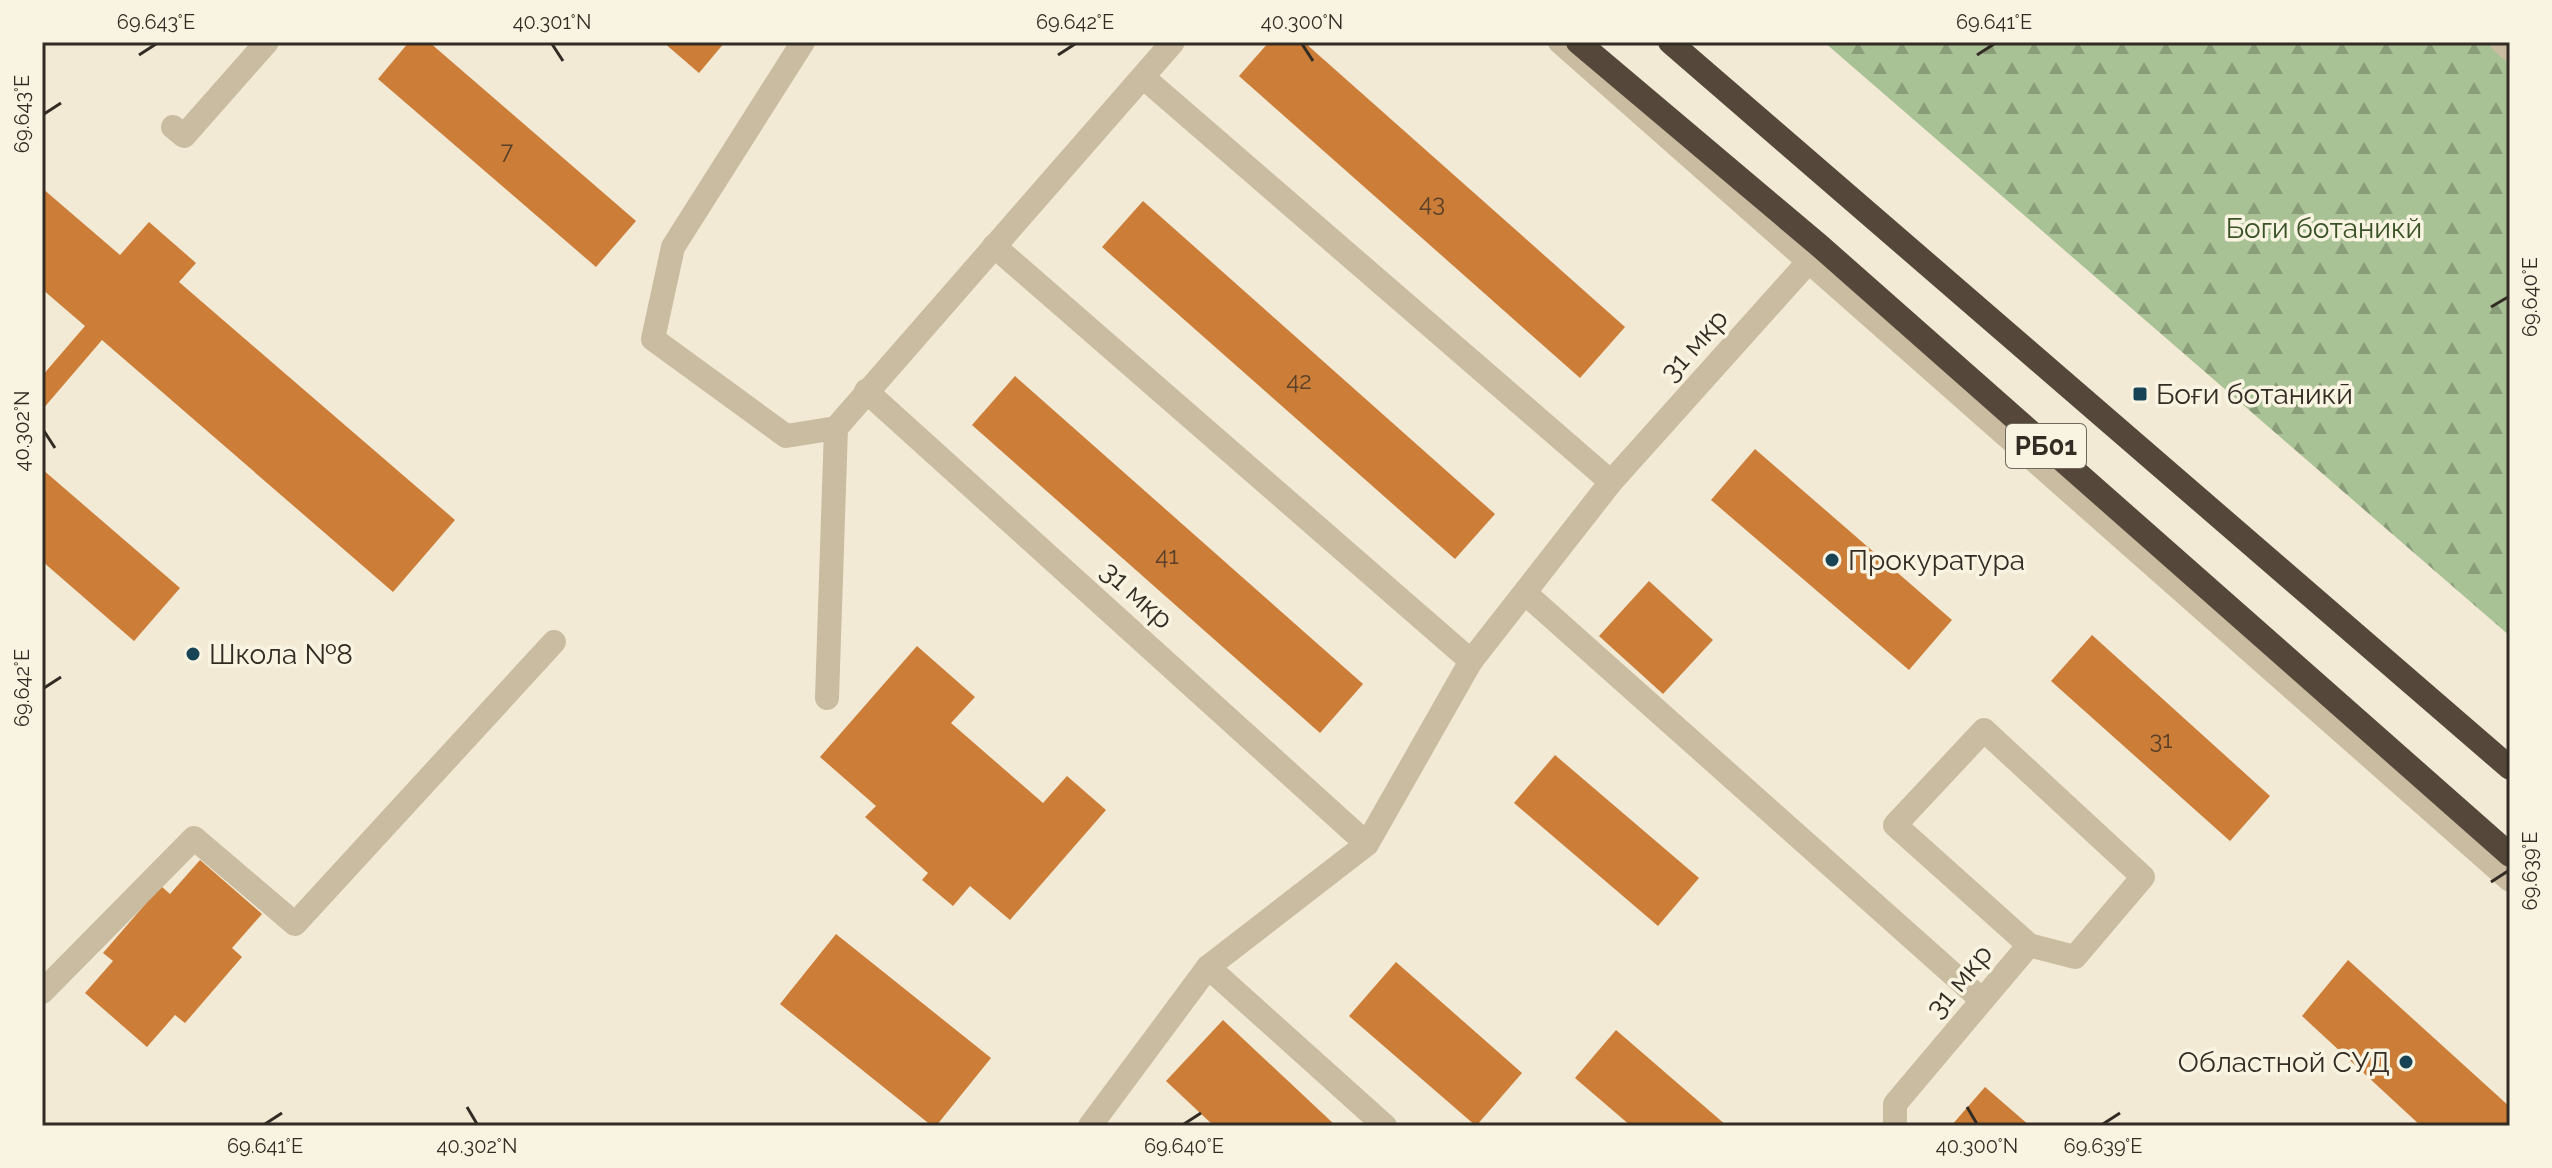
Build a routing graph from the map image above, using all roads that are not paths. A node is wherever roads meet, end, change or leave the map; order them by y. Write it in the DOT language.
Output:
graph roads {
  1 [pos="267,42"];
  2 [pos="803,42"];
  3 [pos="1173,42"];
  4 [pos="1560,42"];
  5 [pos="1578,42"];
  6 [pos="1670,42"];
  7 [pos="2502,42"];
  8 [pos="2510,49"];
  9 [pos="1143,77"];
  10 [pos="178,131"];
  11 [pos="994,246"];
  12 [pos="1821,247"];
  13 [pos="866,391"];
  14 [pos="836,428"];
  15 [pos="1611,482"];
  16 [pos="1525,593"];
  17 [pos="554,642"];
  18 [pos="1471,661"];
  19 [pos="827,698"];
  20 [pos="2510,768"];
  21 [pos="1367,844"];
  22 [pos="2510,855"];
  23 [pos="2510,880"];
  24 [pos="2029,945"];
  25 [pos="1208,967"];
  26 [pos="42,992"];
  27 [pos="1982,1000"];
  28 [pos="1090,1126"];
  29 [pos="1385,1126"];
  30 [pos="1895,1126"];
  1 -- 10 [label="street"];
  2 -- 14 [label="street"];
  3 -- 9 [label="street"];
  4 -- 23 [label="street"];
  5 -- 12 [label="highway, РБ01"];
  6 -- 20 [label="highway, РБ01"];
  7 -- 8 [label="street"];
  9 -- 11 [label="street"];
  9 -- 15 [label="street"];
  11 -- 13 [label="street"];
  11 -- 18 [label="street"];
  12 -- 15 [label="street, 31 мкр"];
  12 -- 22 [label="highway, РБ01"];
  13 -- 14 [label="street"];
  13 -- 21 [label="street, 31 мкр"];
  14 -- 19 [label="street"];
  15 -- 16 [label="street, 31 мкр"];
  16 -- 18 [label="street, 31 мкр"];
  16 -- 27 [label="street"];
  17 -- 26 [label="street"];
  18 -- 21 [label="street, 31 мкр"];
  21 -- 25 [label="street, 31 мкр"];
  24 -- 24 [label="street, 31 мкр"];
  24 -- 27 [label="street, 31 мкр"];
  25 -- 28 [label="street, 31 мкр"];
  25 -- 29 [label="street"];
  27 -- 30 [label="street, 31 мкр"];
}
